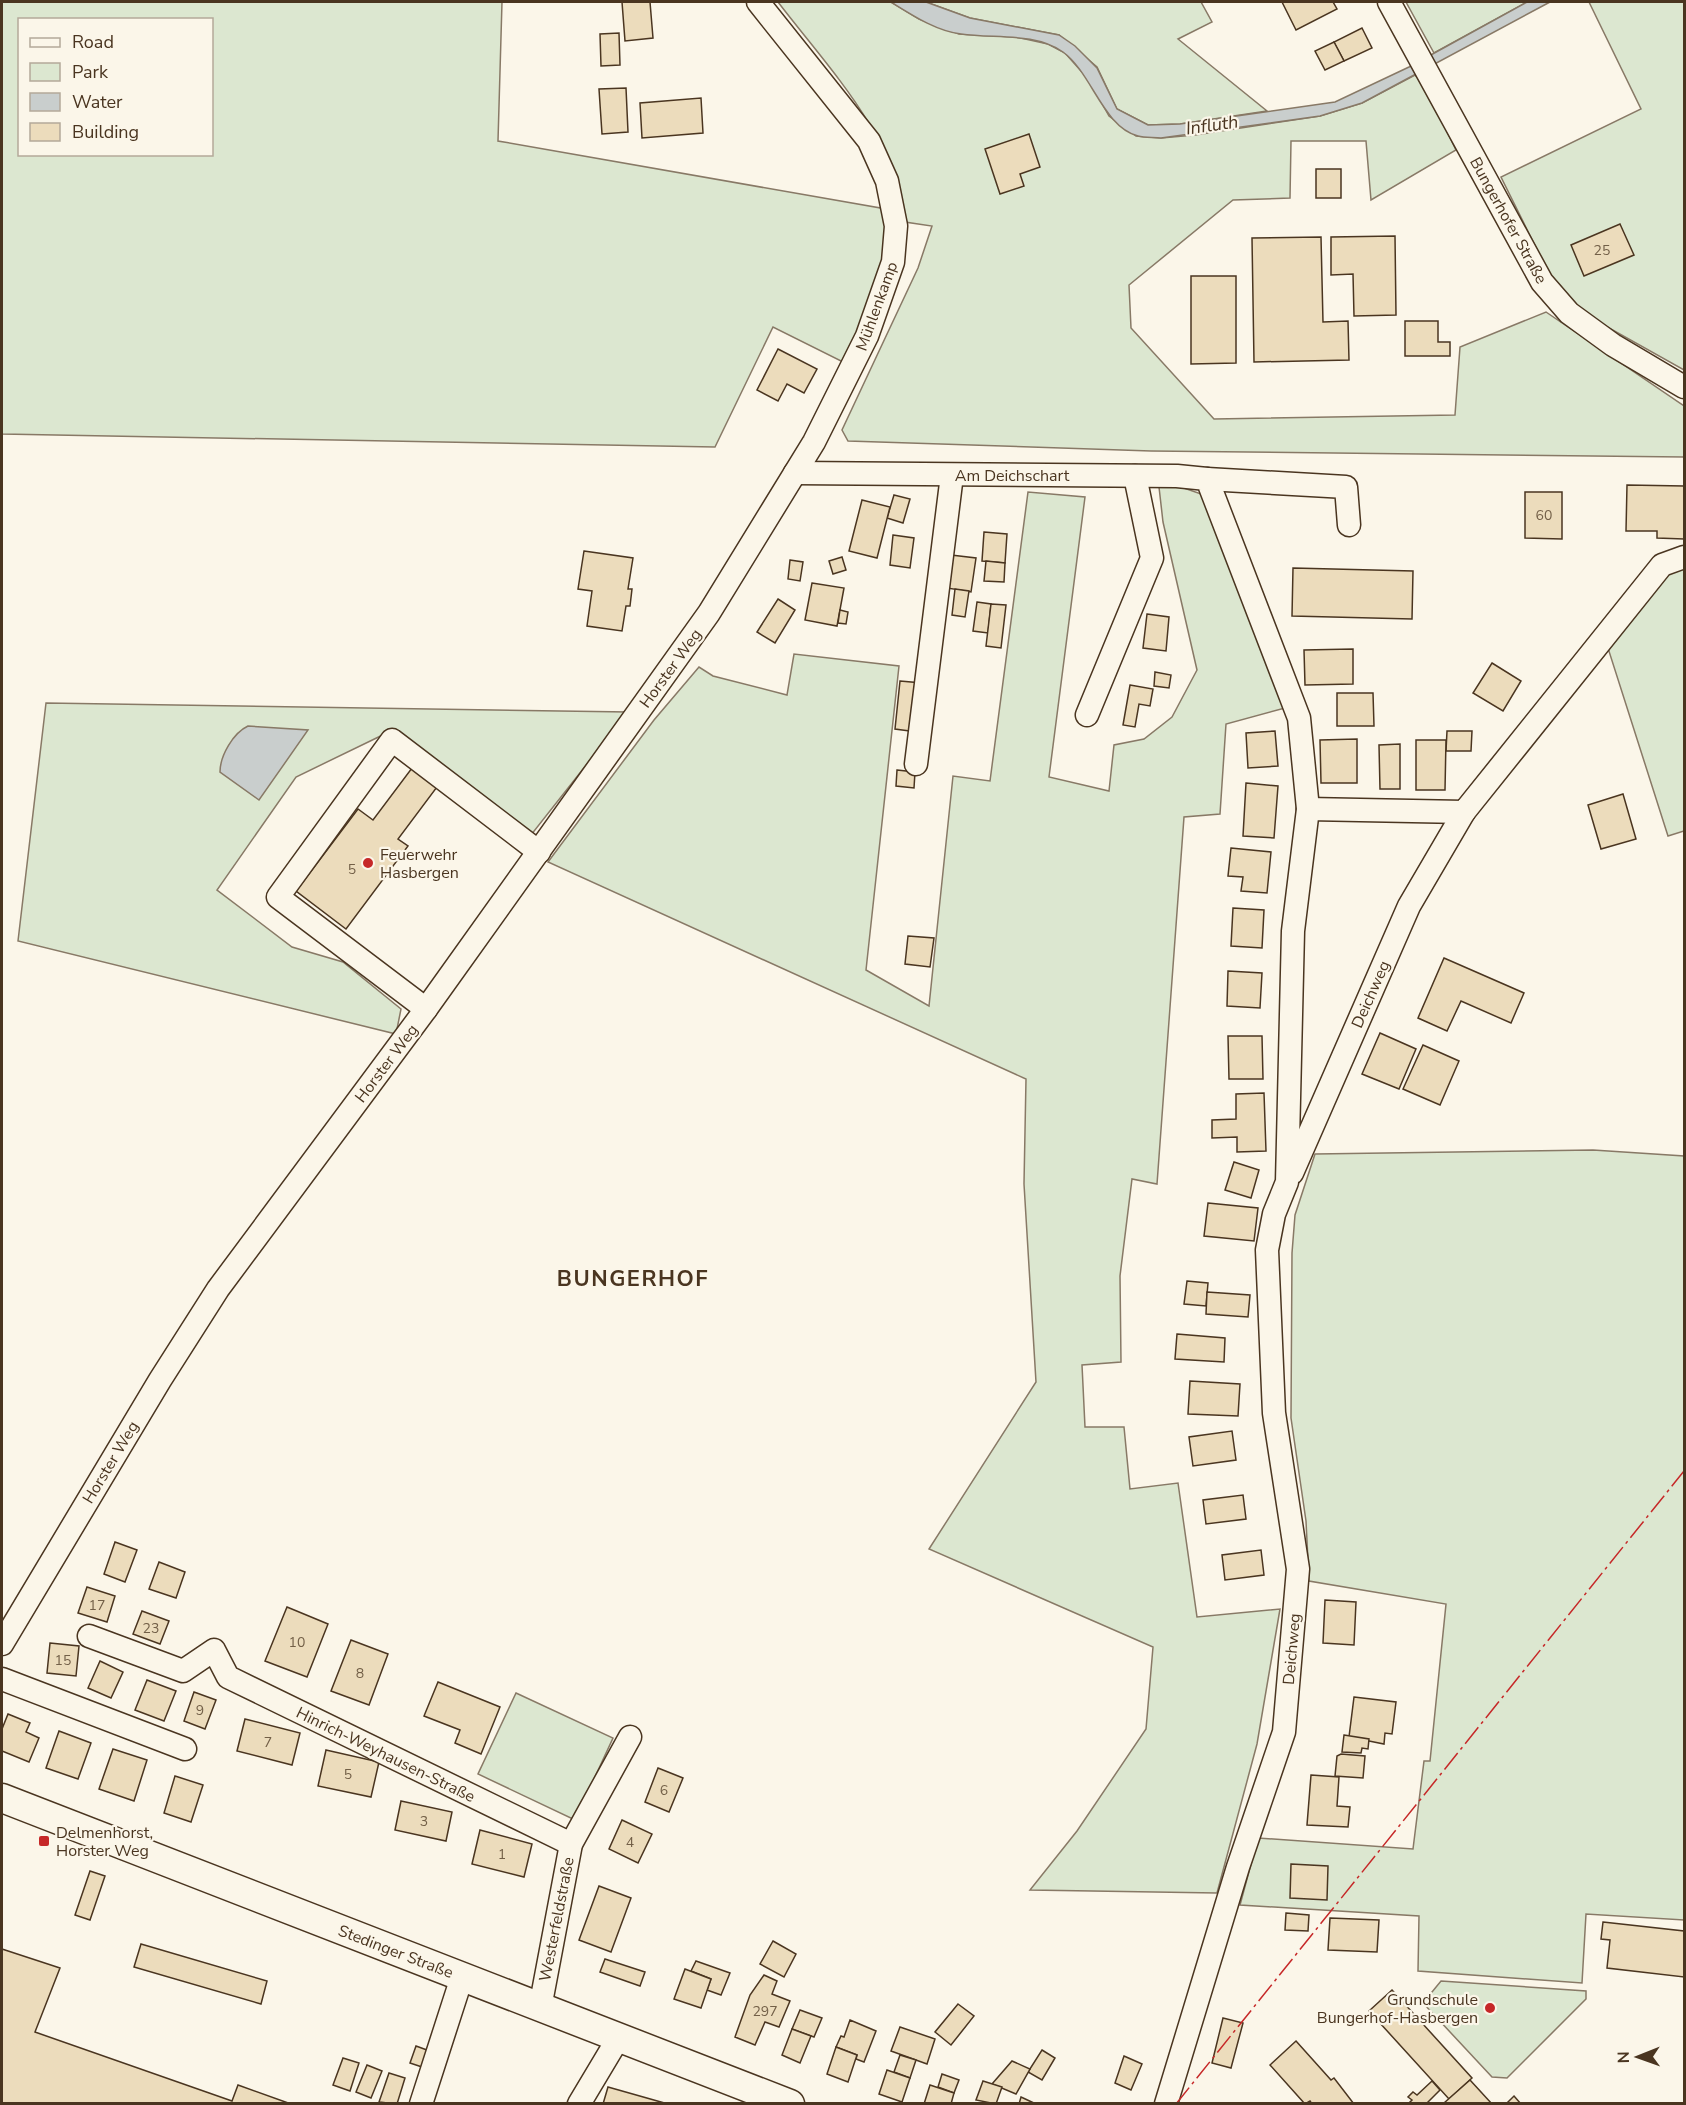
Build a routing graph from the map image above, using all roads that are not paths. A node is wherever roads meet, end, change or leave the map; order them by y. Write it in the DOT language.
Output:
graph roads {
  1 [pos="758,2"];
  2 [pos="1389,2"];
  3 [pos="1684,387"];
  4 [pos="952,475"];
  5 [pos="1135,476"];
  6 [pos="789,482"];
  7 [pos="1212,488"];
  8 [pos="1349,525"];
  9 [pos="1684,557"];
  10 [pos="1087,715"];
  11 [pos="915,765"];
  12 [pos="1308,809"];
  13 [pos="1464,812"];
  14 [pos="539,852"];
  15 [pos="426,1009"];
  16 [pos="1287,1182"];
  17 [pos="89,1636"];
  18 [pos="2,1644"];
  19 [pos="2,1679"];
  20 [pos="630,1737"];
  21 [pos="185,1749"];
  22 [pos="2,1798"];
  23 [pos="571,1844"];
  24 [pos="462,1977"];
  25 [pos="540,2008"];
  26 [pos="619,2037"];
  27 [pos="422,2103"];
  28 [pos="579,2103"];
  29 [pos="790,2103"];
  30 [pos="1166,2103"];
  1 -- 6 [label="street, Mühlenkamp"];
  2 -- 3 [label="street, Bungerhofer Straße"];
  4 -- 5 [label="street, Am Deichschart"];
  4 -- 6 [label="street, Am Deichschart"];
  4 -- 11 [label="street"];
  5 -- 7 [label="street, Am Deichschart"];
  5 -- 10 [label="street"];
  6 -- 14 [label="street, Horster Weg"];
  7 -- 8 [label="street, Am Deichschart"];
  7 -- 12 [label="street, Deichweg"];
  9 -- 13 [label="street, Deichweg"];
  12 -- 13 [label="street"];
  12 -- 16 [label="street, Deichweg"];
  13 -- 16 [label="street, Deichweg"];
  14 -- 15 [label="street, Horster Weg"];
  14 -- 15 [label="street"];
  15 -- 18 [label="street, Horster Weg"];
  16 -- 30 [label="street, Deichweg"];
  17 -- 23 [label="street, Hinrich-Weyhausen-Straße"];
  19 -- 21 [label="street"];
  20 -- 23 [label="street, Westerfeldstraße"];
  22 -- 24 [label="main road, Stedinger Straße"];
  23 -- 25 [label="street, Westerfeldstraße"];
  24 -- 25 [label="main road, Stedinger Straße"];
  24 -- 27 [label="street"];
  25 -- 26 [label="main road, Stedinger Straße"];
  26 -- 28 [label="street"];
  26 -- 29 [label="main road, Stedinger Straße"];
}
